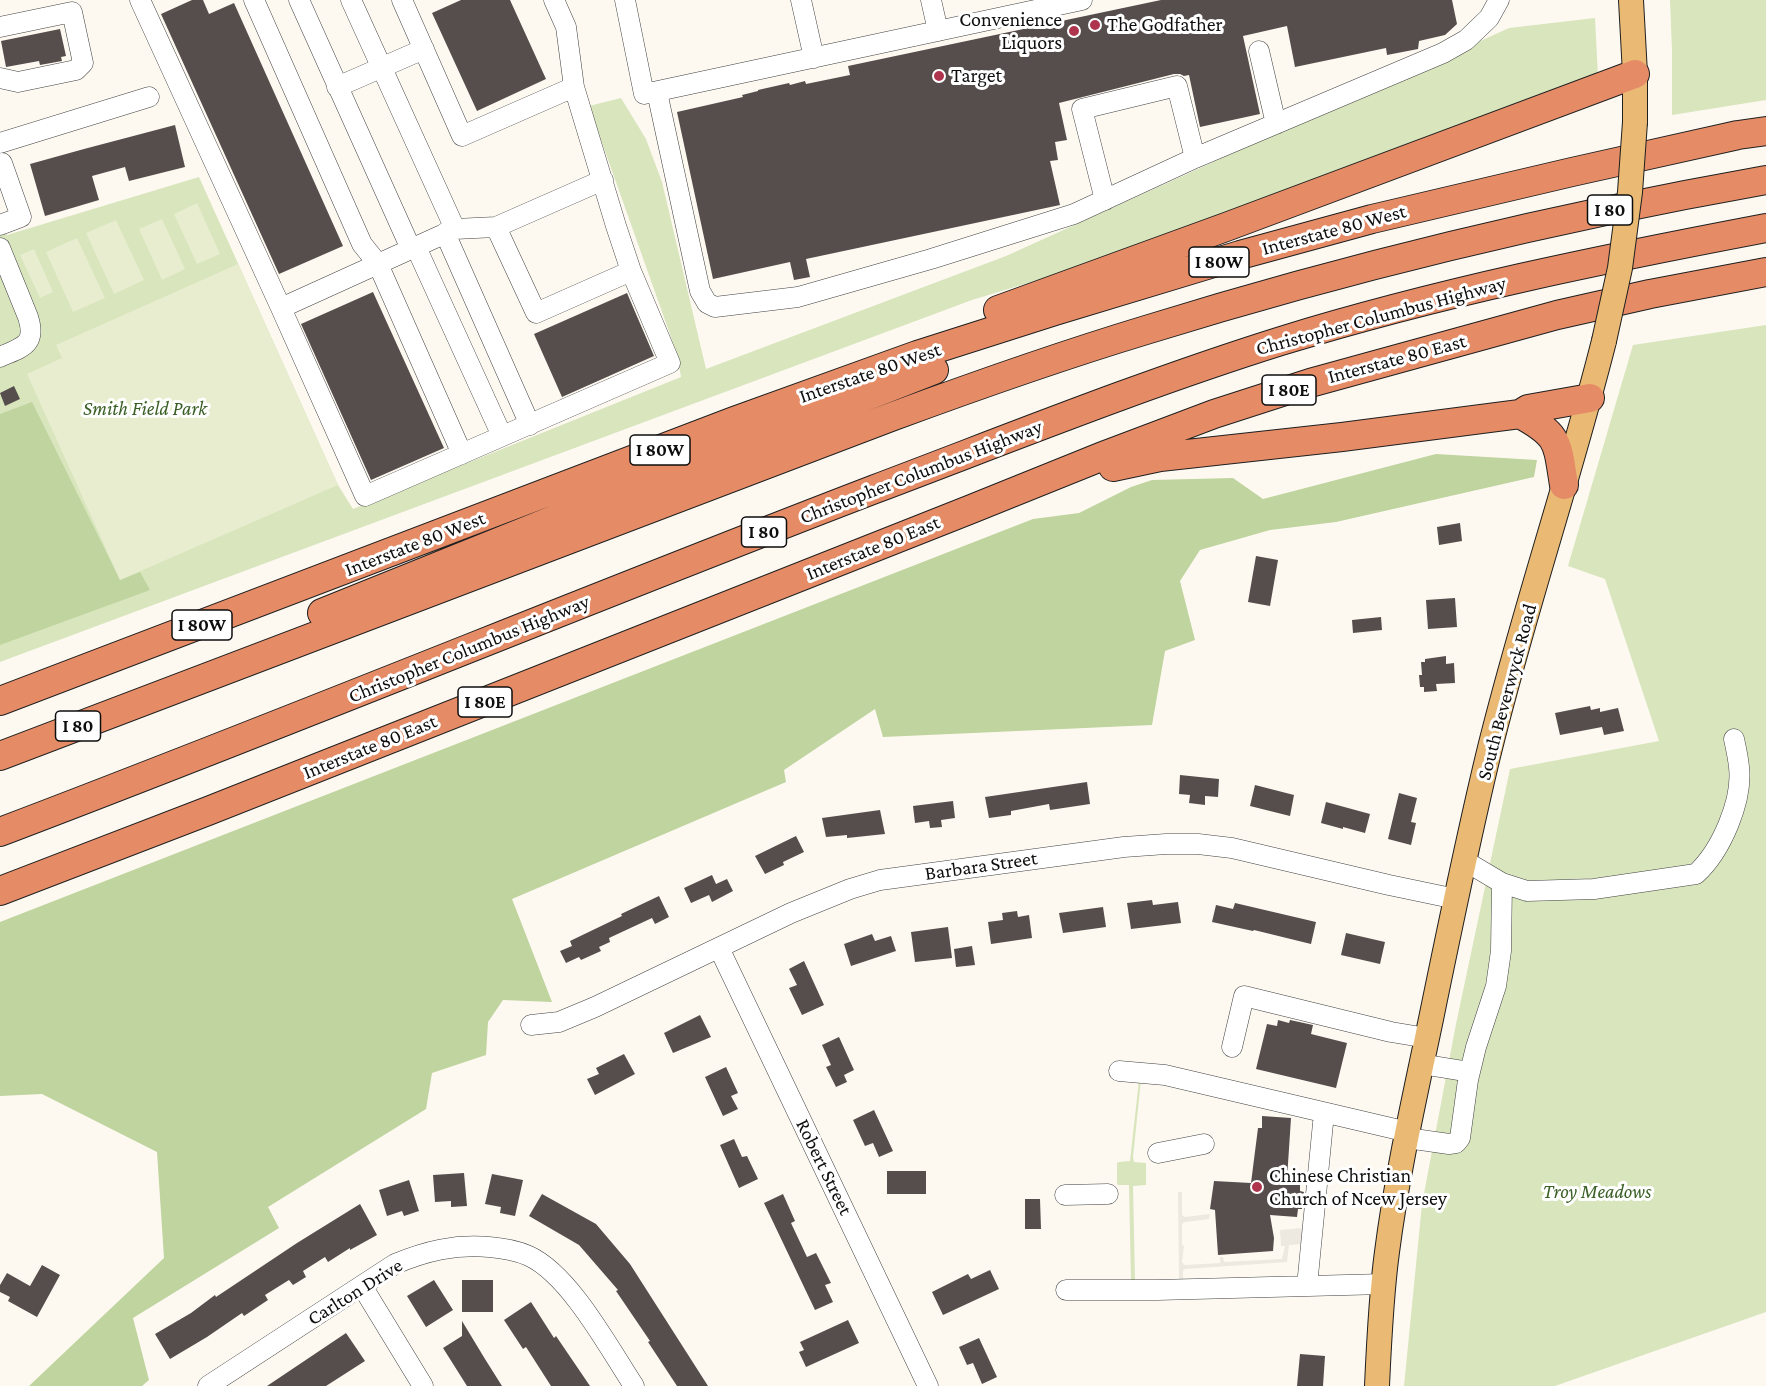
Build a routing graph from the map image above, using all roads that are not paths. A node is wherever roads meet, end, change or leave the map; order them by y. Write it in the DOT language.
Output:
graph roads {
  1 [pos="140,0"];
  2 [pos="254,0"];
  3 [pos="299,0"];
  4 [pos="351,0"];
  5 [pos="554,0"];
  6 [pos="625,0"];
  7 [pos="801,0"];
  8 [pos="931,0"];
  9 [pos="1082,0"];
  10 [pos="1498,0"];
  11 [pos="1631,0"];
  12 [pos="404,1"];
  13 [pos="1061,2"];
  14 [pos="71,6"];
  15 [pos="0,27"];
  16 [pos="938,31"];
  17 [pos="424,49"];
  18 [pos="1259,51"];
  19 [pos="814,58"];
  20 [pos="382,68"];
  21 [pos="1635,74"];
  22 [pos="0,78"];
  23 [pos="338,87"];
  24 [pos="574,87"];
  25 [pos="657,92"];
  26 [pos="149,97"];
  27 [pos="1276,124"];
  28 [pos="1766,131"];
  29 [pos="0,154"];
  30 [pos="1195,158"];
  31 [pos="603,180"];
  32 [pos="1766,180"];
  33 [pos="1525,183"];
  34 [pos="1105,200"];
  35 [pos="0,225"];
  36 [pos="496,227"];
  37 [pos="1766,228"];
  38 [pos="450,231"];
  39 [pos="0,248"];
  40 [pos="413,248"];
  41 [pos="378,264"];
  42 [pos="631,271"];
  43 [pos="1766,272"];
  44 [pos="281,308"];
  45 [pos="9,353"];
  46 [pos="917,355"];
  47 [pos="1590,398"];
  48 [pos="1520,414"];
  49 [pos="530,425"];
  50 [pos="502,436"];
  51 [pos="462,454"];
  52 [pos="1564,485"];
  53 [pos="1029,487"];
  54 [pos="155,697"];
  55 [pos="0,701"];
  56 [pos="1734,739"];
  57 [pos="0,756"];
  58 [pos="0,832"];
  59 [pos="1465,861"];
  60 [pos="1502,883"];
  61 [pos="0,891"];
  62 [pos="1456,899"];
  63 [pos="719,948"];
  64 [pos="531,1025"];
  65 [pos="1427,1038"];
  66 [pos="1232,1047"];
  67 [pos="1421,1064"];
  68 [pos="1119,1071"];
  69 [pos="1470,1072"];
  70 [pos="1324,1113"];
  71 [pos="1407,1135"];
  72 [pos="1204,1144"];
  73 [pos="1158,1153"];
  74 [pos="1108,1194"];
  75 [pos="1065,1195"];
  76 [pos="1384,1284"];
  77 [pos="362,1286"];
  78 [pos="1306,1286"];
  79 [pos="1066,1290"];
  80 [pos="209,1385"];
  81 [pos="423,1386"];
  82 [pos="634,1386"];
  83 [pos="928,1386"];
  84 [pos="1377,1386"];
  1 -- 44 [label="street"];
  2 -- 41 [label="street"];
  3 -- 23 [label="street"];
  4 -- 20 [label="street"];
  5 -- 24 [label="street"];
  6 -- 25 [label="street"];
  7 -- 19 [label="street"];
  8 -- 16 [label="street"];
  9 -- 13 [label="street"];
  10 -- 27 [label="street"];
  11 -- 21 [label="main road, South Beverwyck Road"];
  12 -- 17 [label="street"];
  13 -- 16 [label="street"];
  14 -- 15 [label="street"];
  14 -- 22 [label="street"];
  16 -- 19 [label="street"];
  17 -- 20 [label="street"];
  17 -- 24 [label="street"];
  18 -- 27 [label="street"];
  19 -- 25 [label="street"];
  20 -- 23 [label="street"];
  20 -- 38 [label="street"];
  21 -- 46 [label="highway"];
  21 -- 47 [label="main road, South Beverwyck Road, bridge"];
  23 -- 40 [label="street"];
  24 -- 31 [label="street"];
  25 -- 34 [label="street"];
  26 -- 29 [label="street"];
  27 -- 30 [label="street"];
  28 -- 33 [label="highway, Interstate 80 West / I 80W"];
  29 -- 35 [label="street"];
  30 -- 34 [label="street"];
  30 -- 34 [label="street"];
  31 -- 36 [label="street"];
  31 -- 42 [label="street"];
  32 -- 54 [label="highway, I 80"];
  33 -- 46 [label="highway, Interstate 80 West / I 80W"];
  33 -- 54 [label="highway"];
  36 -- 38 [label="street"];
  36 -- 42 [label="street"];
  37 -- 58 [label="highway, Christopher Columbus Highway / I 80"];
  38 -- 40 [label="street"];
  38 -- 49 [label="street"];
  39 -- 45 [label="street"];
  40 -- 41 [label="street"];
  40 -- 50 [label="street"];
  41 -- 44 [label="street"];
  41 -- 51 [label="street"];
  42 -- 49 [label="street"];
  43 -- 53 [label="highway, Interstate 80 East / I 80E"];
  44 -- 51 [label="street"];
  46 -- 55 [label="highway, Interstate 80 West / I 80W"];
  47 -- 48 [label="highway"];
  47 -- 52 [label="main road, South Beverwyck Road"];
  48 -- 52 [label="highway"];
  48 -- 53 [label="highway"];
  49 -- 50 [label="street"];
  50 -- 51 [label="street"];
  52 -- 59 [label="main road, South Beverwyck Road"];
  53 -- 61 [label="highway, Interstate 80 East / I 80E"];
  54 -- 57 [label="highway, I 80"];
  56 -- 60 [label="street"];
  59 -- 60 [label="street"];
  59 -- 62 [label="main road, South Beverwyck Road"];
  60 -- 69 [label="street"];
  62 -- 63 [label="street, Barbara Street"];
  62 -- 65 [label="main road, South Beverwyck Road"];
  63 -- 64 [label="street, Barbara Street"];
  63 -- 83 [label="street, Robert Street"];
  65 -- 66 [label="street"];
  65 -- 67 [label="main road, South Beverwyck Road"];
  67 -- 69 [label="street"];
  67 -- 71 [label="main road, South Beverwyck Road"];
  68 -- 70 [label="street"];
  69 -- 71 [label="street"];
  70 -- 71 [label="street"];
  70 -- 78 [label="street"];
  71 -- 76 [label="main road, South Beverwyck Road"];
  72 -- 73 [label="street"];
  74 -- 75 [label="street"];
  76 -- 78 [label="street"];
  76 -- 84 [label="main road, South Beverwyck Road"];
  77 -- 80 [label="street, Carlton Drive"];
  77 -- 81 [label="street"];
  77 -- 82 [label="street, Carlton Drive"];
  78 -- 79 [label="street"];
}
